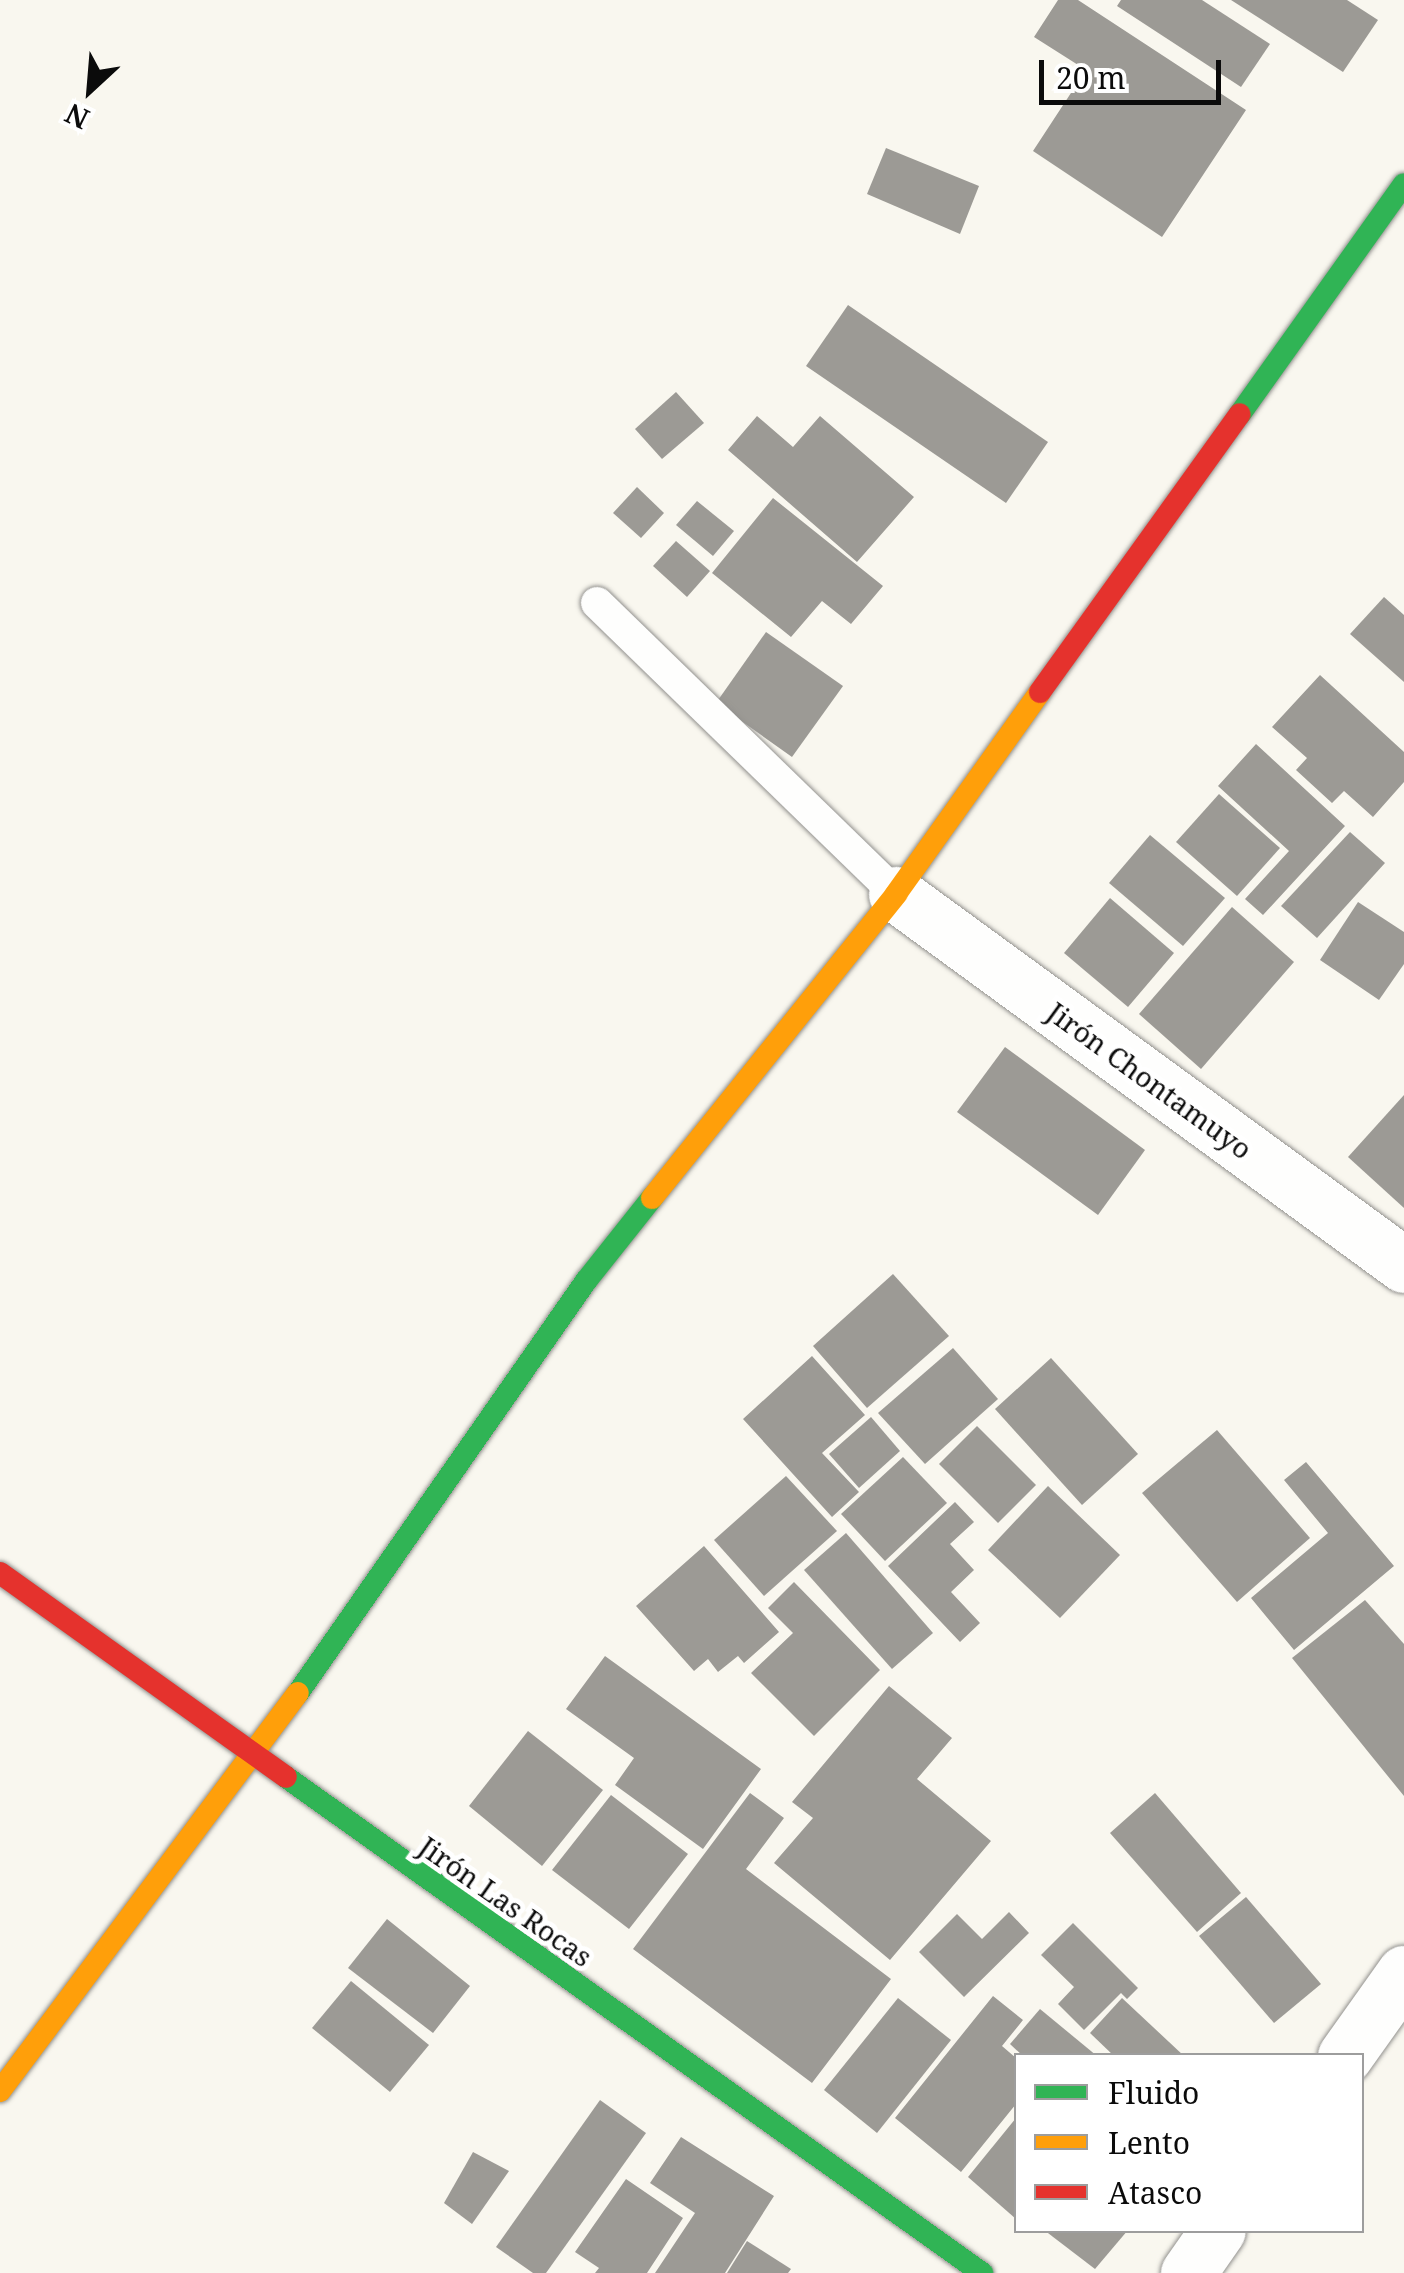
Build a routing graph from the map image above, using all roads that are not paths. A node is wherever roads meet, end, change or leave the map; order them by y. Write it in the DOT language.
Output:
graph roads {
  1 [pos="1404,184"];
  2 [pos="597,603"];
  3 [pos="896,894"];
  4 [pos="1404,1266"];
  5 [pos="0,1574"];
  6 [pos="252,1759"];
  7 [pos="1404,1973"];
  8 [pos="1346,2053"];
  9 [pos="0,2091"];
  10 [pos="1216,2233"];
  11 [pos="982,2273"];
  12 [pos="1188,2273"];
  1 -- 3 [label="main road"];
  2 -- 3 [label="lane"];
  3 -- 4 [label="street, Jirón Chontamuyo"];
  3 -- 6 [label="main road"];
  5 -- 6 [label="main road, Jirón Las Rocas"];
  6 -- 9 [label="main road"];
  6 -- 11 [label="main road, Jirón Las Rocas"];
  7 -- 8 [label="street"];
  10 -- 12 [label="street"];
}
